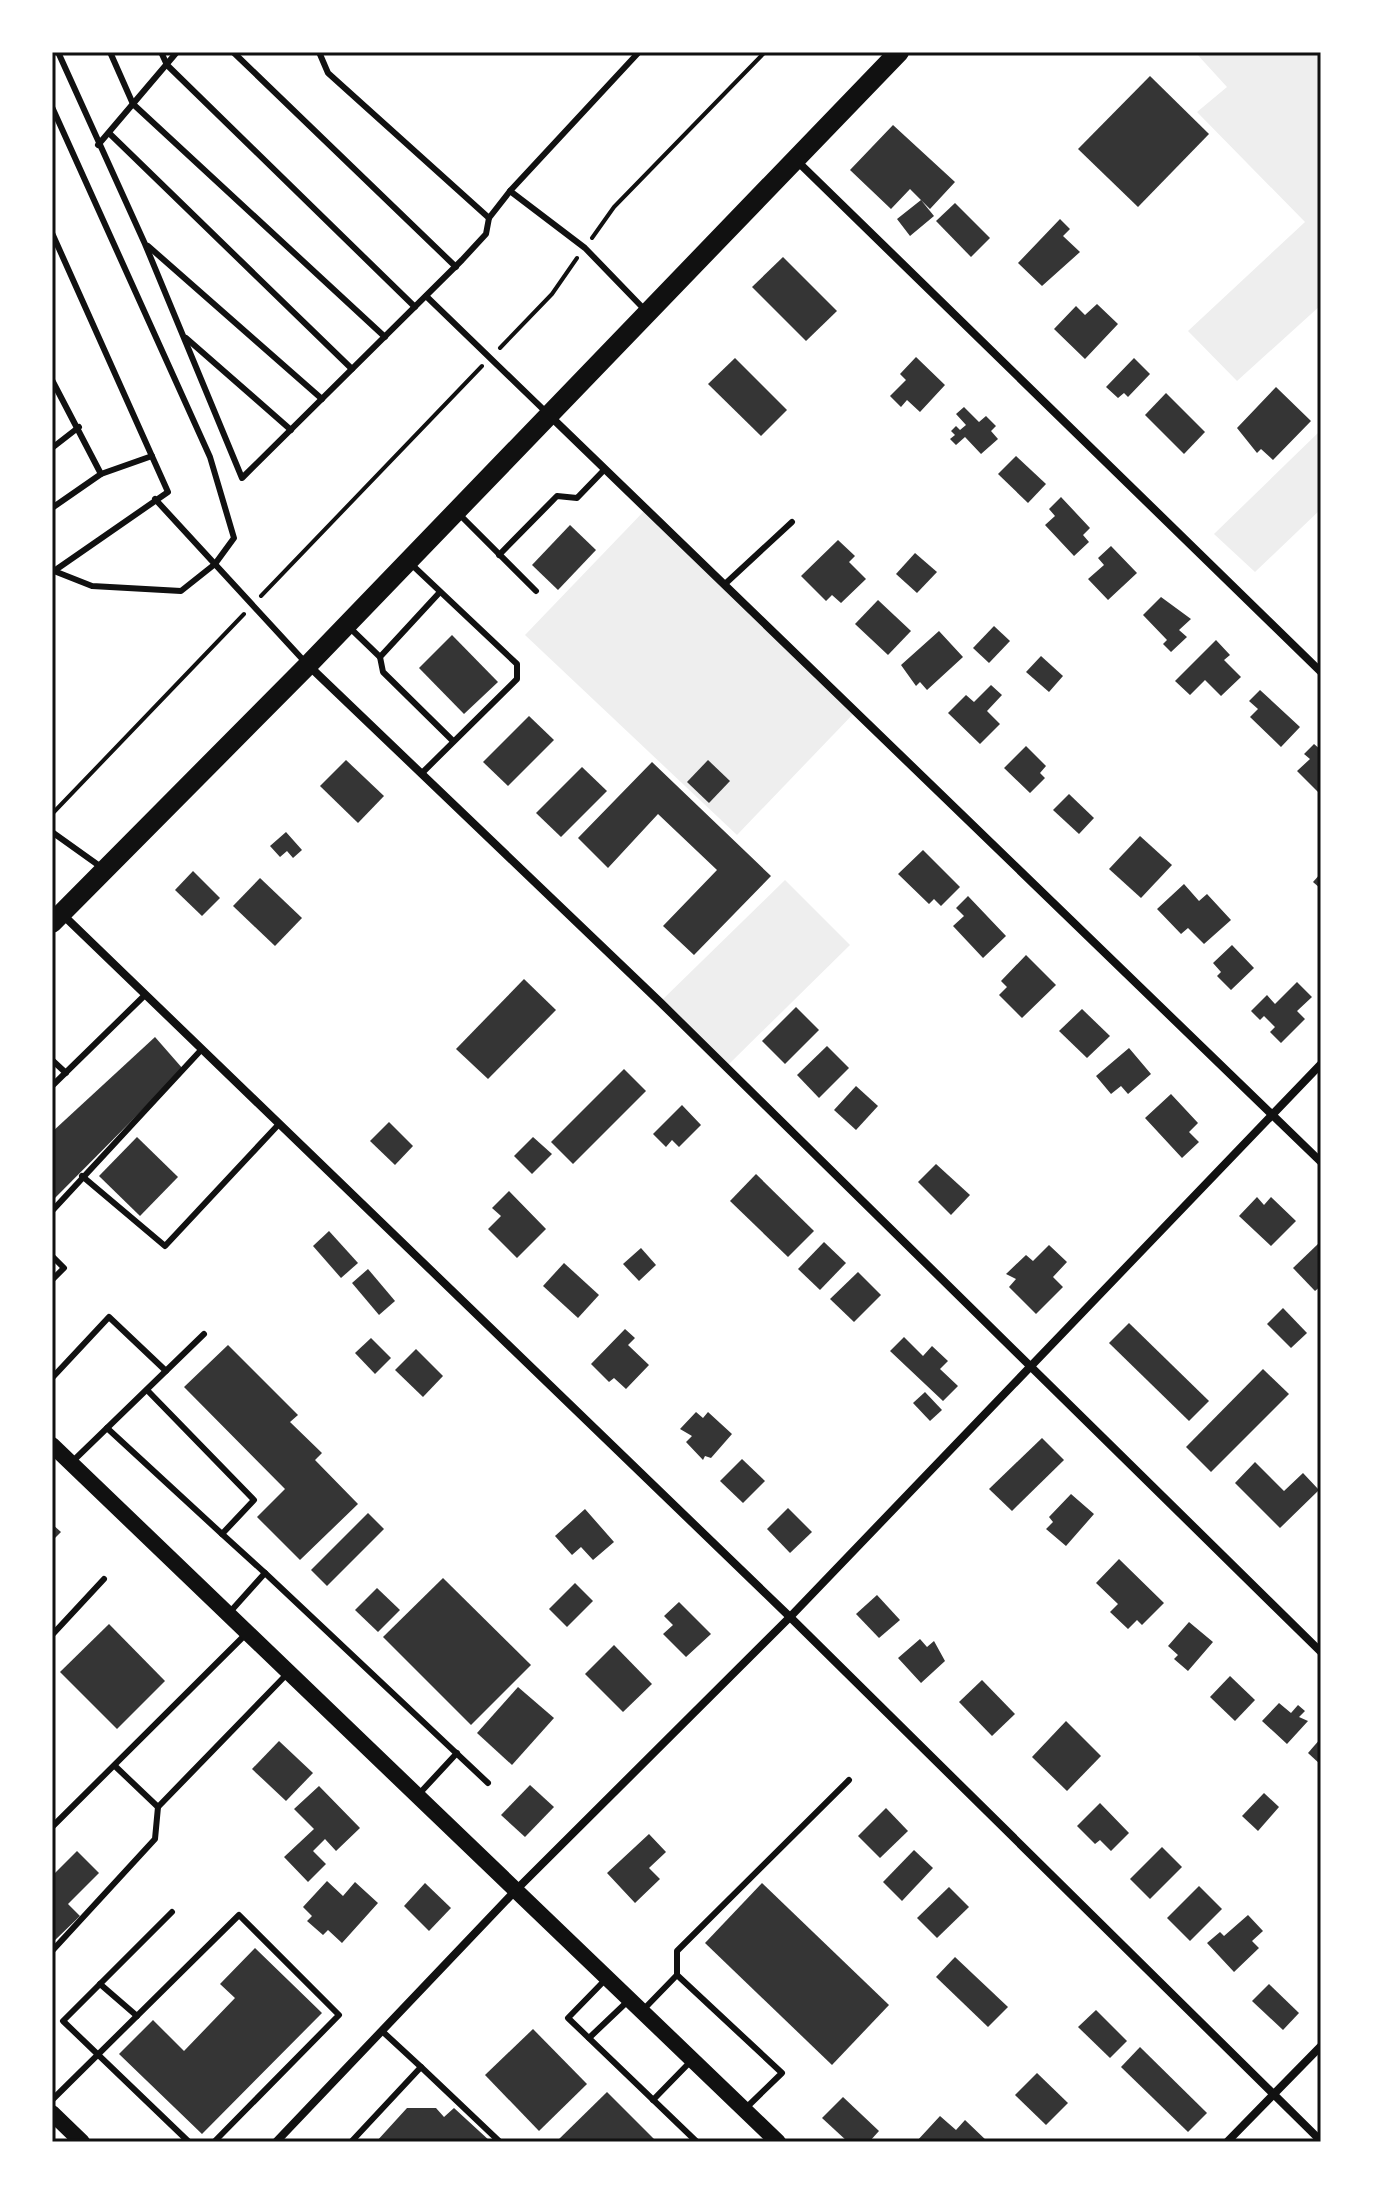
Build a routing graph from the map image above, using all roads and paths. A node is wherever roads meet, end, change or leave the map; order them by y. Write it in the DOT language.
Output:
graph roads {
  1 [pos="58,52"];
  2 [pos="110,52"];
  3 [pos="161,52"];
  4 [pos="177,52"];
  5 [pos="233,52"];
  6 [pos="319,52"];
  7 [pos="639,52"];
  8 [pos="765,52"];
  9 [pos="899,52"];
  10 [pos="167,65"];
  11 [pos="133,104"];
  12 [pos="52,107"];
  13 [pos="109,133"];
  14 [pos="98,145"];
  15 [pos="795,160"];
  16 [pos="510,191"];
  17 [pos="489,218"];
  18 [pos="52,233"];
  19 [pos="145,244"];
  20 [pos="585,248"];
  21 [pos="456,267"];
  22 [pos="426,296"];
  23 [pos="415,307"];
  24 [pos="647,312"];
  25 [pos="183,336"];
  26 [pos="385,337"];
  27 [pos="492,356"];
  28 [pos="352,369"];
  29 [pos="52,380"];
  30 [pos="322,399"];
  31 [pos="548,413"];
  32 [pos="79,427"];
  33 [pos="291,430"];
  34 [pos="52,448"];
  35 [pos="152,456"];
  36 [pos="605,469"];
  37 [pos="101,474"];
  38 [pos="155,499"];
  39 [pos="52,508"];
  40 [pos="455,511"];
  41 [pos="792,522"];
  42 [pos="499,555"];
  43 [pos="407,561"];
  44 [pos="215,564"];
  45 [pos="725,584"];
  46 [pos="536,591"];
  47 [pos="440,592"];
  48 [pos="254,604"];
  49 [pos="346,625"];
  50 [pos="380,657"];
  51 [pos="308,665"];
  52 [pos="1321,672"];
  53 [pos="453,741"];
  54 [pos="420,774"];
  55 [pos="52,814"];
  56 [pos="52,832"];
  57 [pos="105,870"];
  58 [pos="57,918"];
  59 [pos="145,995"];
  60 [pos="202,1049"];
  61 [pos="52,1060"];
  62 [pos="1321,1064"];
  63 [pos="66,1073"];
  64 [pos="52,1086"];
  65 [pos="1273,1114"];
  66 [pos="279,1124"];
  67 [pos="1321,1162"];
  68 [pos="82,1176"];
  69 [pos="52,1211"];
  70 [pos="52,1256"];
  71 [pos="52,1280"];
  72 [pos="204,1334"];
  73 [pos="1032,1366"];
  74 [pos="166,1371"];
  75 [pos="52,1378"];
  76 [pos="147,1390"];
  77 [pos="107,1428"];
  78 [pos="52,1445"];
  79 [pos="71,1463"];
  80 [pos="222,1534"];
  81 [pos="265,1573"];
  82 [pos="104,1579"];
  83 [pos="227,1614"];
  84 [pos="790,1617"];
  85 [pos="247,1633"];
  86 [pos="52,1635"];
  87 [pos="1321,1652"];
  88 [pos="288,1673"];
  89 [pos="457,1753"];
  90 [pos="116,1767"];
  91 [pos="849,1780"];
  92 [pos="488,1783"];
  93 [pos="417,1796"];
  94 [pos="158,1807"];
  95 [pos="52,1827"];
  96 [pos="515,1891"];
  97 [pos="172,1912"];
  98 [pos="52,1951"];
  99 [pos="677,1975"];
  100 [pos="607,1979"];
  101 [pos="100,1984"];
  102 [pos="635,2006"];
  103 [pos="137,2016"];
  104 [pos="382,2031"];
  105 [pos="589,2038"];
  106 [pos="1321,2046"];
  107 [pos="98,2054"];
  108 [pos="692,2060"];
  109 [pos="421,2067"];
  110 [pos="1274,2095"];
  111 [pos="52,2100"];
  112 [pos="653,2100"];
  113 [pos="744,2110"];
  114 [pos="52,2113"];
  115 [pos="1321,2141"];
  116 [pos="82,2142"];
  117 [pos="189,2142"];
  118 [pos="214,2142"];
  119 [pos="276,2142"];
  120 [pos="351,2142"];
  121 [pos="500,2142"];
  122 [pos="697,2142"];
  123 [pos="778,2142"];
  124 [pos="1227,2142"];
  1 -- 14 [label="lane"];
  2 -- 11 [label="lane"];
  3 -- 10 [label="lane"];
  4 -- 10 [label="lane"];
  5 -- 21 [label="lane"];
  6 -- 17 [label="lane"];
  7 -- 16 [label="lane"];
  8 -- 20 [label="path"];
  9 -- 15 [label="main road"];
  10 -- 11 [label="lane"];
  10 -- 23 [label="lane"];
  11 -- 13 [label="lane"];
  11 -- 26 [label="lane"];
  12 -- 44 [label="lane"];
  13 -- 14 [label="lane"];
  13 -- 28 [label="lane"];
  14 -- 19 [label="lane"];
  15 -- 24 [label="main road"];
  15 -- 52 [label="street"];
  16 -- 17 [label="lane"];
  16 -- 20 [label="lane"];
  17 -- 21 [label="lane"];
  18 -- 35 [label="lane"];
  19 -- 25 [label="lane"];
  19 -- 30 [label="lane"];
  20 -- 24 [label="lane"];
  20 -- 27 [label="path"];
  21 -- 22 [label="lane"];
  22 -- 23 [label="lane"];
  22 -- 27 [label="lane"];
  23 -- 26 [label="lane"];
  24 -- 31 [label="main road"];
  25 -- 33 [label="lane"];
  25 -- 33 [label="lane"];
  26 -- 28 [label="lane"];
  27 -- 31 [label="lane"];
  27 -- 48 [label="path"];
  28 -- 30 [label="lane"];
  29 -- 32 [label="lane"];
  30 -- 33 [label="lane"];
  31 -- 36 [label="street"];
  31 -- 40 [label="main road"];
  32 -- 34 [label="lane"];
  32 -- 37 [label="lane"];
  35 -- 37 [label="lane"];
  35 -- 38 [label="lane"];
  36 -- 42 [label="lane"];
  36 -- 45 [label="street"];
  37 -- 39 [label="lane"];
  38 -- 44 [label="lane"];
  38 -- 44 [label="lane"];
  40 -- 42 [label="lane"];
  40 -- 43 [label="main road"];
  41 -- 45 [label="lane"];
  42 -- 46 [label="lane"];
  43 -- 47 [label="lane"];
  43 -- 49 [label="main road"];
  44 -- 48 [label="lane"];
  45 -- 65 [label="street"];
  47 -- 50 [label="lane"];
  47 -- 53 [label="lane"];
  48 -- 51 [label="lane"];
  48 -- 55 [label="path"];
  49 -- 50 [label="lane"];
  49 -- 51 [label="main road"];
  50 -- 53 [label="lane"];
  51 -- 54 [label="street"];
  51 -- 57 [label="main road"];
  53 -- 54 [label="lane"];
  54 -- 73 [label="street"];
  56 -- 57 [label="lane"];
  57 -- 58 [label="main road"];
  58 -- 59 [label="street"];
  59 -- 60 [label="street"];
  59 -- 63 [label="lane"];
  60 -- 66 [label="street"];
  60 -- 68 [label="lane"];
  61 -- 63 [label="lane"];
  62 -- 65 [label="street"];
  63 -- 64 [label="lane"];
  65 -- 67 [label="street"];
  65 -- 73 [label="street"];
  66 -- 68 [label="lane"];
  66 -- 84 [label="street"];
  68 -- 69 [label="lane"];
  70 -- 71 [label="lane"];
  72 -- 74 [label="lane"];
  73 -- 84 [label="street"];
  73 -- 87 [label="street"];
  74 -- 75 [label="lane"];
  74 -- 76 [label="lane"];
  76 -- 77 [label="lane"];
  76 -- 80 [label="lane"];
  77 -- 79 [label="lane"];
  77 -- 80 [label="lane"];
  78 -- 79 [label="main road"];
  79 -- 83 [label="main road"];
  80 -- 81 [label="lane"];
  81 -- 83 [label="lane"];
  81 -- 89 [label="lane"];
  82 -- 86 [label="lane"];
  83 -- 85 [label="main road"];
  84 -- 96 [label="street"];
  84 -- 110 [label="street"];
  85 -- 88 [label="main road"];
  85 -- 90 [label="lane"];
  88 -- 93 [label="main road"];
  88 -- 94 [label="lane"];
  89 -- 92 [label="lane"];
  89 -- 93 [label="lane"];
  90 -- 94 [label="lane"];
  90 -- 95 [label="lane"];
  91 -- 99 [label="lane"];
  93 -- 96 [label="main road"];
  94 -- 98 [label="lane"];
  96 -- 100 [label="main road"];
  96 -- 104 [label="street"];
  97 -- 101 [label="lane"];
  99 -- 102 [label="lane"];
  99 -- 113 [label="lane"];
  100 -- 102 [label="main road"];
  100 -- 105 [label="lane"];
  101 -- 103 [label="lane"];
  101 -- 107 [label="lane"];
  102 -- 105 [label="lane"];
  102 -- 108 [label="main road"];
  103 -- 107 [label="lane"];
  103 -- 118 [label="lane"];
  104 -- 109 [label="lane"];
  104 -- 119 [label="street"];
  105 -- 112 [label="lane"];
  106 -- 110 [label="street"];
  107 -- 111 [label="lane"];
  107 -- 117 [label="lane"];
  108 -- 112 [label="lane"];
  108 -- 113 [label="main road"];
  109 -- 120 [label="lane"];
  109 -- 121 [label="lane"];
  110 -- 115 [label="street"];
  110 -- 124 [label="street"];
  112 -- 122 [label="lane"];
  113 -- 123 [label="main road"];
  114 -- 116 [label="main road"];
}
